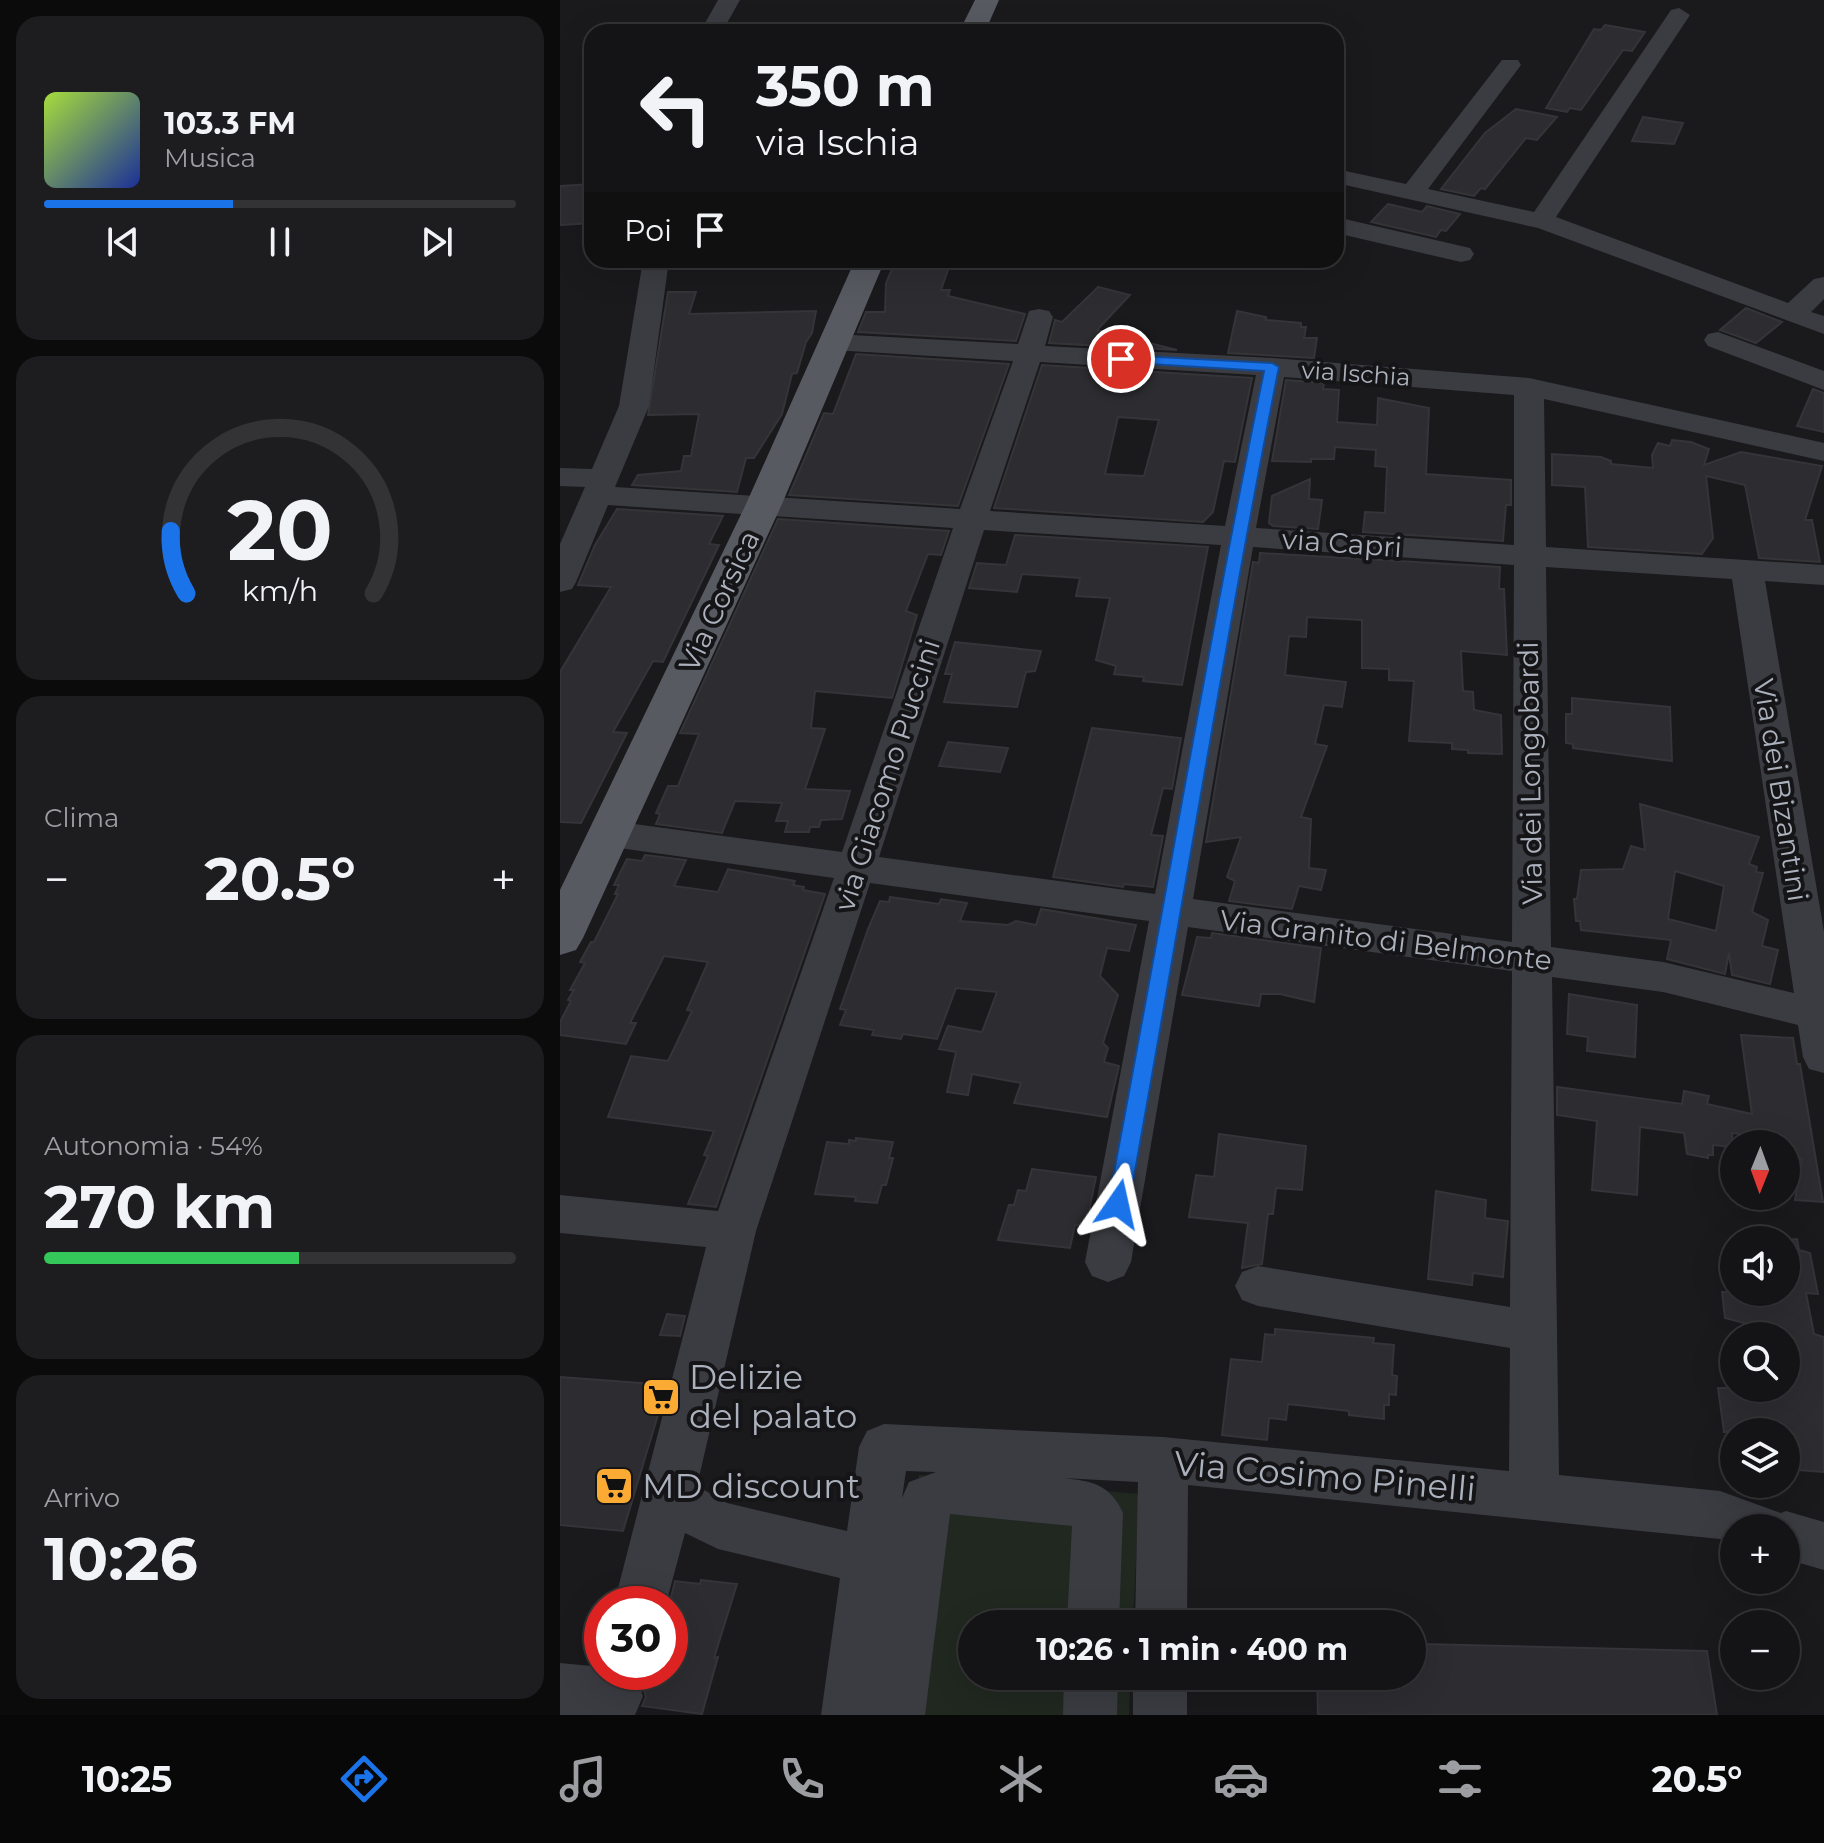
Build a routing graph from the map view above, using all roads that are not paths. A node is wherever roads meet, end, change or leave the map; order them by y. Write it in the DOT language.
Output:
graph roads {
  1 [pos="729,0"];
  2 [pos="987,0"];
  3 [pos="1679,15"];
  4 [pos="716,24"];
  5 [pos="976,24"];
  6 [pos="1510,65"];
  7 [pos="1344,178"];
  8 [pos="1412,193"];
  9 [pos="1541,221"];
  10 [pos="1344,227"];
  11 [pos="1461,254"];
  12 [pos="655,268"];
  13 [pos="866,268"];
  14 [pos="1824,285"];
  15 [pos="1792,314"];
  16 [pos="1039,317"];
  17 [pos="1824,326"];
  18 [pos="1718,340"];
  19 [pos="833,342"];
  20 [pos="1030,354"];
  21 [pos="1272,367"];
  22 [pos="1824,381"];
  23 [pos="1529,387"];
  24 [pos="1824,452"];
  25 [pos="560,477"];
  26 [pos="599,486"];
  27 [pos="764,504"];
  28 [pos="971,518"];
  29 [pos="1238,536"];
  30 [pos="1528,555"];
  31 [pos="1747,570"];
  32 [pos="1824,575"];
  33 [pos="560,582"];
  34 [pos="612,834"];
  35 [pos="858,868"];
  36 [pos="1173,913"];
  37 [pos="560,938"];
  38 [pos="1532,958"];
  39 [pos="1820,1015"];
  40 [pos="1824,1057"];
  41 [pos="560,1214"];
  42 [pos="733,1231"];
  43 [pos="1108,1262"];
  44 [pos="1258,1286"];
  45 [pos="1535,1332"];
  46 [pos="1163,1460"];
  47 [pos="1534,1495"];
  48 [pos="669,1497"];
  49 [pos="1720,1515"];
  50 [pos="1800,1539"];
  51 [pos="1824,1546"];
  52 [pos="867,1560"];
  53 [pos="645,1586"];
  54 [pos="1094,1610"];
  55 [pos="1161,1610"];
  56 [pos="560,1690"];
  57 [pos="1091,1690"];
  58 [pos="1160,1690"];
  59 [pos="616,1694"];
  60 [pos="848,1715"];
  61 [pos="898,1715"];
  62 [pos="1090,1715"];
  63 [pos="1160,1715"];
  1 -- 4 [label="street"];
  2 -- 5 [label="main road"];
  3 -- 9 [label="street"];
  6 -- 8 [label="street"];
  7 -- 8 [label="street"];
  8 -- 9 [label="street"];
  9 -- 15 [label="street"];
  10 -- 11 [label="street"];
  12 -- 26 [label="street"];
  13 -- 19 [label="main road, Via Corsica"];
  14 -- 15 [label="street"];
  15 -- 17 [label="street"];
  16 -- 20 [label="street, via Giacomo Puccini"];
  18 -- 22 [label="street"];
  19 -- 20 [label="street, via Ischia"];
  19 -- 27 [label="main road, Via Corsica"];
  20 -- 21 [label="street, via Ischia"];
  20 -- 28 [label="street, via Giacomo Puccini"];
  21 -- 23 [label="street, via Ischia"];
  21 -- 29 [label="street"];
  23 -- 24 [label="street, via Ischia"];
  23 -- 30 [label="street, Via dei Longobardi"];
  25 -- 26 [label="street, via Capri"];
  26 -- 27 [label="street, via Capri"];
  26 -- 33 [label="street"];
  27 -- 28 [label="street, via Capri"];
  27 -- 34 [label="main road, Via Corsica"];
  28 -- 29 [label="street, via Capri"];
  28 -- 35 [label="street, via Giacomo Puccini"];
  29 -- 30 [label="street, via Capri"];
  29 -- 36 [label="street"];
  30 -- 31 [label="street, via Capri"];
  30 -- 38 [label="street, Via dei Longobardi"];
  31 -- 32 [label="street, via Capri"];
  31 -- 39 [label="street, Via dei Bizantini"];
  34 -- 35 [label="street, Via Granito di Belmonte"];
  34 -- 37 [label="main road, Via Corsica"];
  35 -- 36 [label="street, Via Granito di Belmonte"];
  35 -- 42 [label="street, via Giacomo Puccini"];
  36 -- 38 [label="street, Via Granito di Belmonte"];
  36 -- 43 [label="street"];
  38 -- 39 [label="street, Via Granito di Belmonte"];
  38 -- 45 [label="street, Via dei Longobardi"];
  39 -- 40 [label="street, Via dei Bizantini"];
  41 -- 42 [label="street"];
  42 -- 48 [label="street, via Giacomo Puccini"];
  44 -- 45 [label="street"];
  45 -- 47 [label="street, Via dei Longobardi"];
  46 -- 47 [label="street, Via Cosimo Pinelli"];
  46 -- 52 [label="street, Via Cosimo Pinelli"];
  46 -- 55 [label="street"];
  47 -- 49 [label="street, Via Cosimo Pinelli"];
  48 -- 52 [label="street"];
  48 -- 53 [label="street, via Giacomo Puccini"];
  50 -- 51 [label="street"];
  52 -- 60 [label="street"];
  54 -- 61 [label="street"];
  56 -- 59 [label="street"];
  57 -- 62 [label="street"];
  58 -- 63 [label="street"];
}
